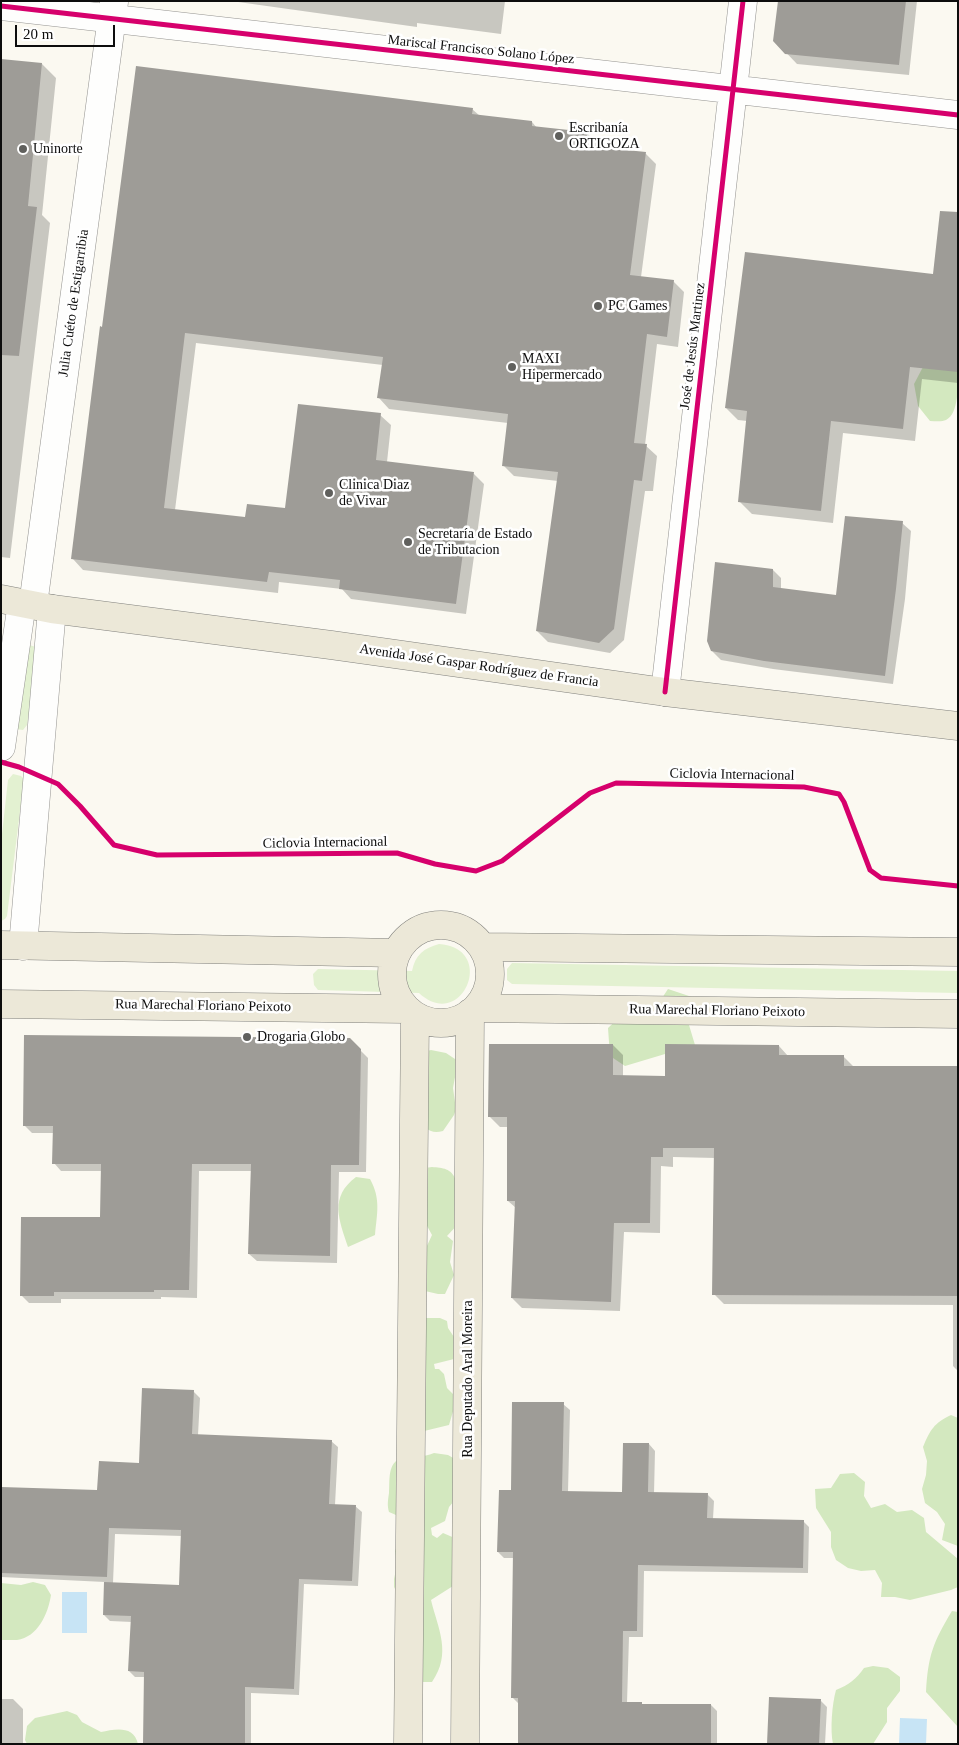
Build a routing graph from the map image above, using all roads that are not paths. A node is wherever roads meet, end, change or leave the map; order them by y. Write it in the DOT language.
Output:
graph roads {
  1 [pos="743,1"];
  2 [pos="1,6"];
  3 [pos="113,10"];
  4 [pos="734,90"];
  5 [pos="958,115"];
  6 [pos="27,604"];
  7 [pos="665,692"];
  8 [pos="958,726"];
  9 [pos="1,745"];
  10 [pos="40,750"];
  11 [pos="12,945"];
  12 [pos="482,947"];
  13 [pos="958,952"];
  14 [pos="396,953"];
  15 [pos="1,1004"];
  16 [pos="473,1011"];
  17 [pos="410,1012"];
  18 [pos="958,1014"];
  19 [pos="408,1744"];
  20 [pos="465,1744"];
  1 -- 4 [label="street, José de Jesús Martinez"];
  2 -- 3 [label="street, Mariscal Francisco Solano López"];
  3 -- 4 [label="street, Mariscal Francisco Solano López"];
  3 -- 6 [label="street, Julia Cuéto de Estigarribia"];
  4 -- 5 [label="street, Mariscal Francisco Solano López"];
  4 -- 7 [label="street, José de Jesús Martinez"];
  6 -- 7 [label="main road, Avenida José Gaspar Rodríguez de Francia"];
  6 -- 9 [label="street, Julia Cuéto de Estigarribia"];
  6 -- 10 [label="street, Julia Cuéto de Estigarribia"];
  7 -- 8 [label="main road, Avenida José Gaspar Rodríguez de Francia"];
  9 -- 10 [label="street"];
  10 -- 11 [label="street, Julia Cuéto de Estigarribia"];
  11 -- 14 [label="main road"];
  12 -- 13 [label="main road"];
  12 -- 14 [label="main road"];
  12 -- 16 [label="main road"];
  14 -- 17 [label="main road"];
  15 -- 17 [label="main road, Rua Marechal Floriano Peixoto"];
  16 -- 17 [label="main road"];
  16 -- 18 [label="main road, Rua Marechal Floriano Peixoto"];
  16 -- 20 [label="main road, Rua Deputado Aral Moreira"];
  17 -- 19 [label="main road"];
}
